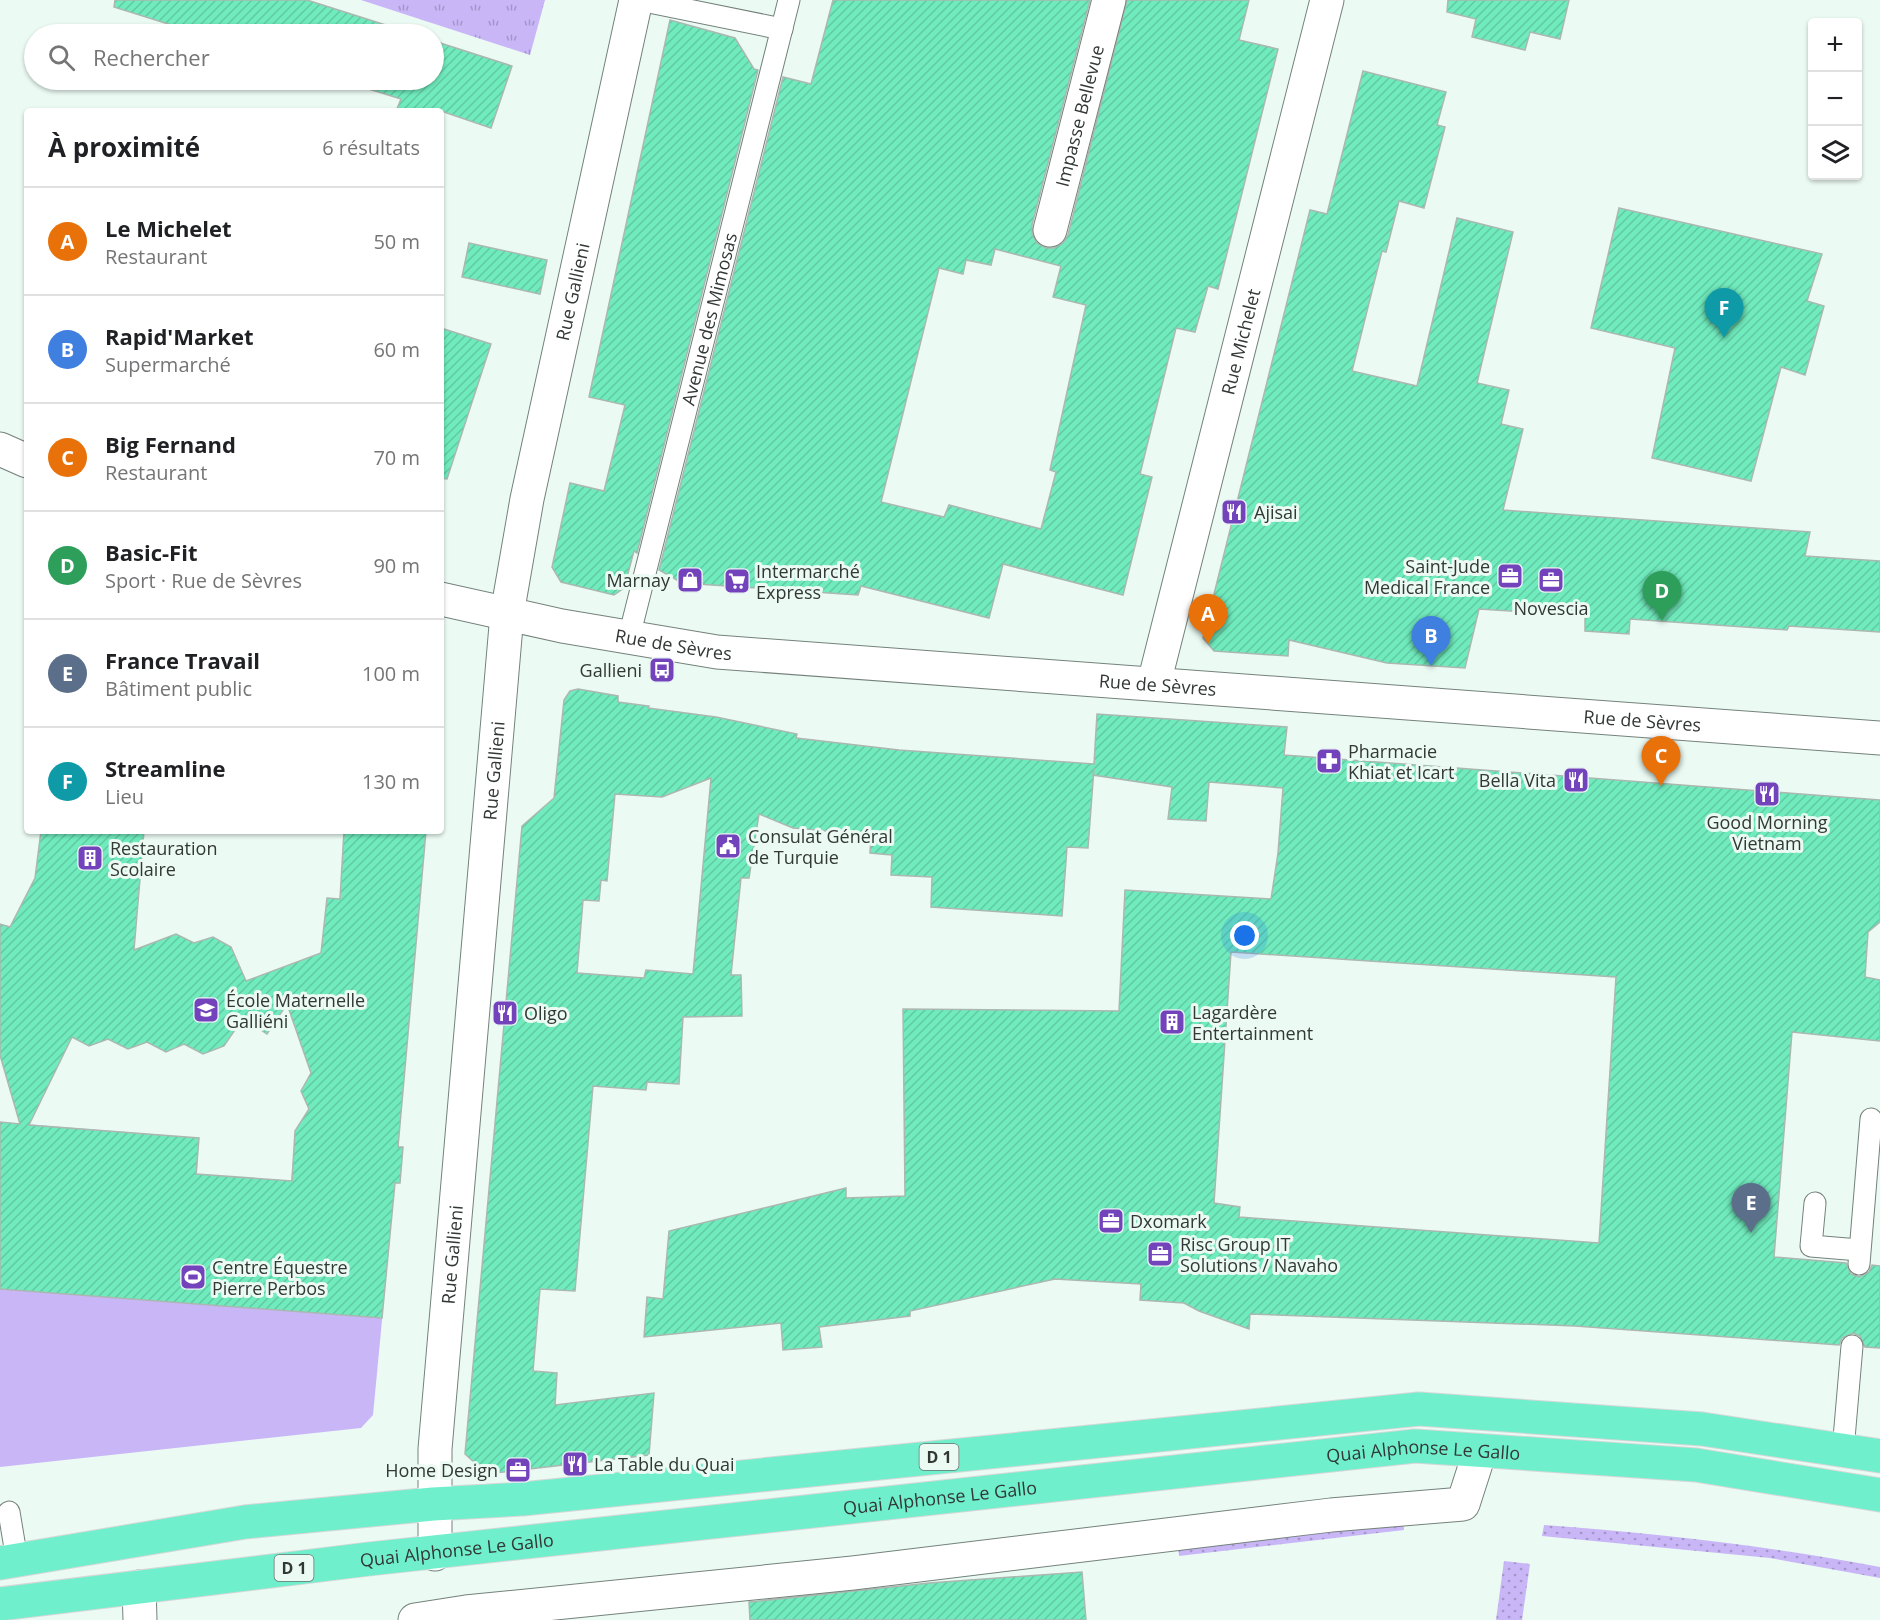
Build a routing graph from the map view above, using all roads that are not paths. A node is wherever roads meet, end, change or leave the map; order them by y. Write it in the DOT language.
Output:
graph roads {
  1 [pos="637,0"];
  2 [pos="789,0"];
  3 [pos="1109,0"];
  4 [pos="1327,0"];
  5 [pos="782,29"];
  6 [pos="1050,230"];
  7 [pos="0,449"];
  8 [pos="24,460"];
  9 [pos="444,600"];
  10 [pos="507,614"];
  11 [pos="629,637"];
  12 [pos="1155,684"];
  13 [pos="1880,738"];
  14 [pos="1871,1119"];
  15 [pos="1815,1203"];
  16 [pos="1852,1346"];
  17 [pos="1843,1450"];
  18 [pos="1480,1451"];
  19 [pos="1880,1456"];
  20 [pos="1880,1495"];
  21 [pos="434,1504"];
  22 [pos="9,1512"];
  23 [pos="435,1554"];
  24 [pos="9,1562"];
  25 [pos="139,1587"];
  26 [pos="0,1604"];
  27 [pos="140,1620"];
  28 [pos="415,1620"];
  1 -- 5 [label="lane"];
  1 -- 10 [label="street, Rue Gallieni"];
  2 -- 5 [label="lane, Avenue des Mimosas"];
  3 -- 6 [label="street, Impasse Bellevue"];
  4 -- 12 [label="street, Rue Michelet"];
  5 -- 11 [label="lane, Avenue des Mimosas"];
  7 -- 8 [label="street"];
  9 -- 10 [label="street, Rue de Sèvres"];
  10 -- 11 [label="street, Rue de Sèvres"];
  10 -- 21 [label="street, Rue Gallieni"];
  11 -- 12 [label="street, Rue de Sèvres"];
  12 -- 13 [label="street, Rue de Sèvres"];
  14 -- 15 [label="lane"];
  16 -- 17 [label="lane"];
  17 -- 19 [label="main road, Quai Alphonse Le Gallo / D 1"];
  17 -- 21 [label="main road, Quai Alphonse Le Gallo / D 1"];
  18 -- 20 [label="main road, Quai Alphonse Le Gallo / D 1"];
  18 -- 23 [label="main road, Quai Alphonse Le Gallo / D 1"];
  18 -- 28 [label="street"];
  21 -- 23 [label="street, Rue Gallieni"];
  21 -- 24 [label="main road, Quai Alphonse Le Gallo / D 1"];
  22 -- 24 [label="lane"];
  23 -- 25 [label="main road, Quai Alphonse Le Gallo / D 1"];
  25 -- 26 [label="main road, Quai Alphonse Le Gallo / D 1"];
  25 -- 27 [label="street"];
}
